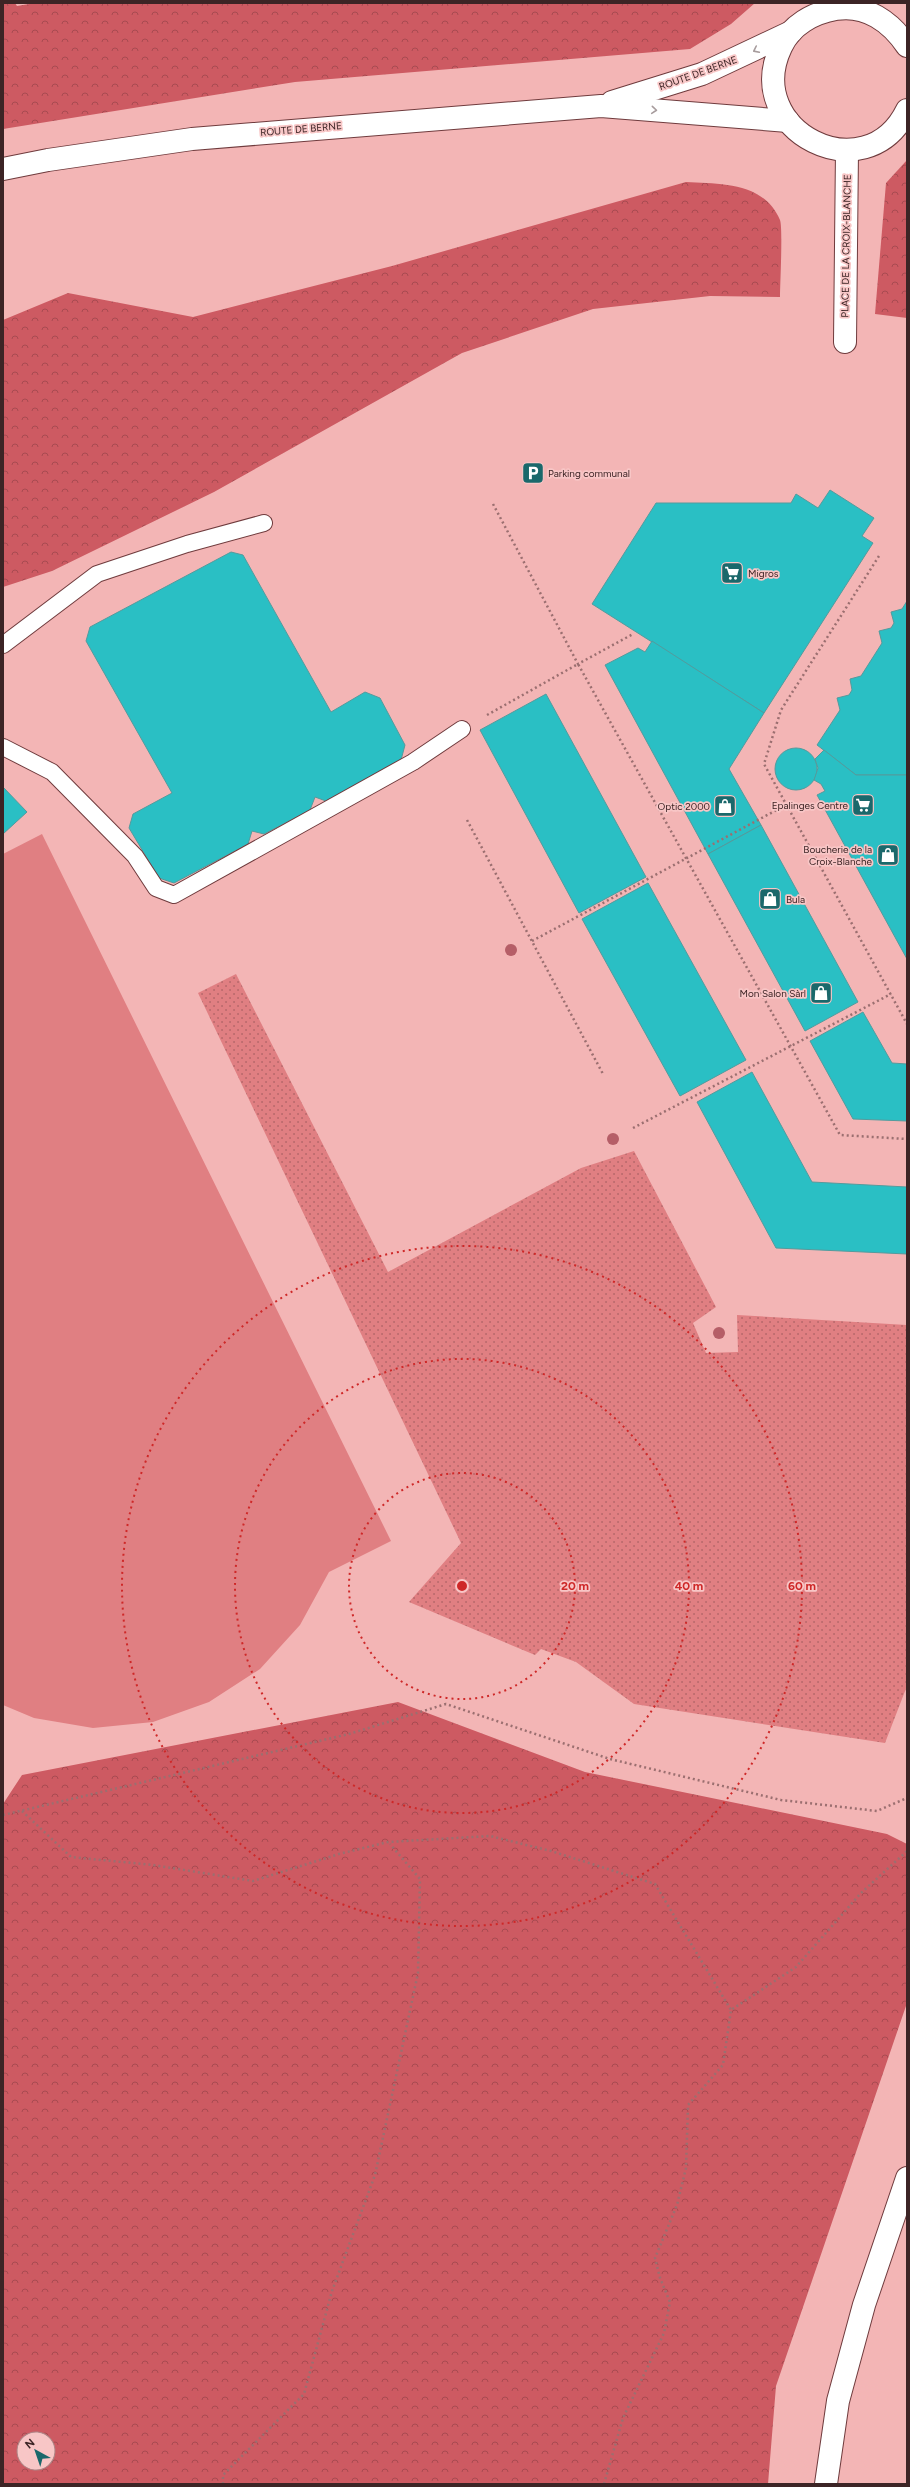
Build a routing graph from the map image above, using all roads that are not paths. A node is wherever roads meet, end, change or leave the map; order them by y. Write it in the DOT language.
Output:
graph roads {
  1 [pos="791,32"];
  2 [pos="904,38"];
  3 [pos="601,106"];
  4 [pos="904,119"];
  5 [pos="788,121"];
  6 [pos="847,150"];
  7 [pos="3,169"];
  8 [pos="845,342"];
  9 [pos="264,523"];
  10 [pos="3,645"];
  11 [pos="462,730"];
  12 [pos="3,747"];
  13 [pos="907,2178"];
  14 [pos="826,2484"];
  1 -- 2 [label="main road"];
  1 -- 3 [label="main road, ROUTE DE BERNE, one-way"];
  1 -- 5 [label="main road"];
  3 -- 5 [label="main road, ROUTE DE BERNE, one-way"];
  3 -- 7 [label="main road, ROUTE DE BERNE"];
  4 -- 6 [label="main road"];
  5 -- 6 [label="main road"];
  6 -- 8 [label="main road, PLACE DE LA CROIX-BLANCHE"];
  9 -- 10 [label="lane"];
  11 -- 12 [label="lane"];
  13 -- 14 [label="main road"];
}
